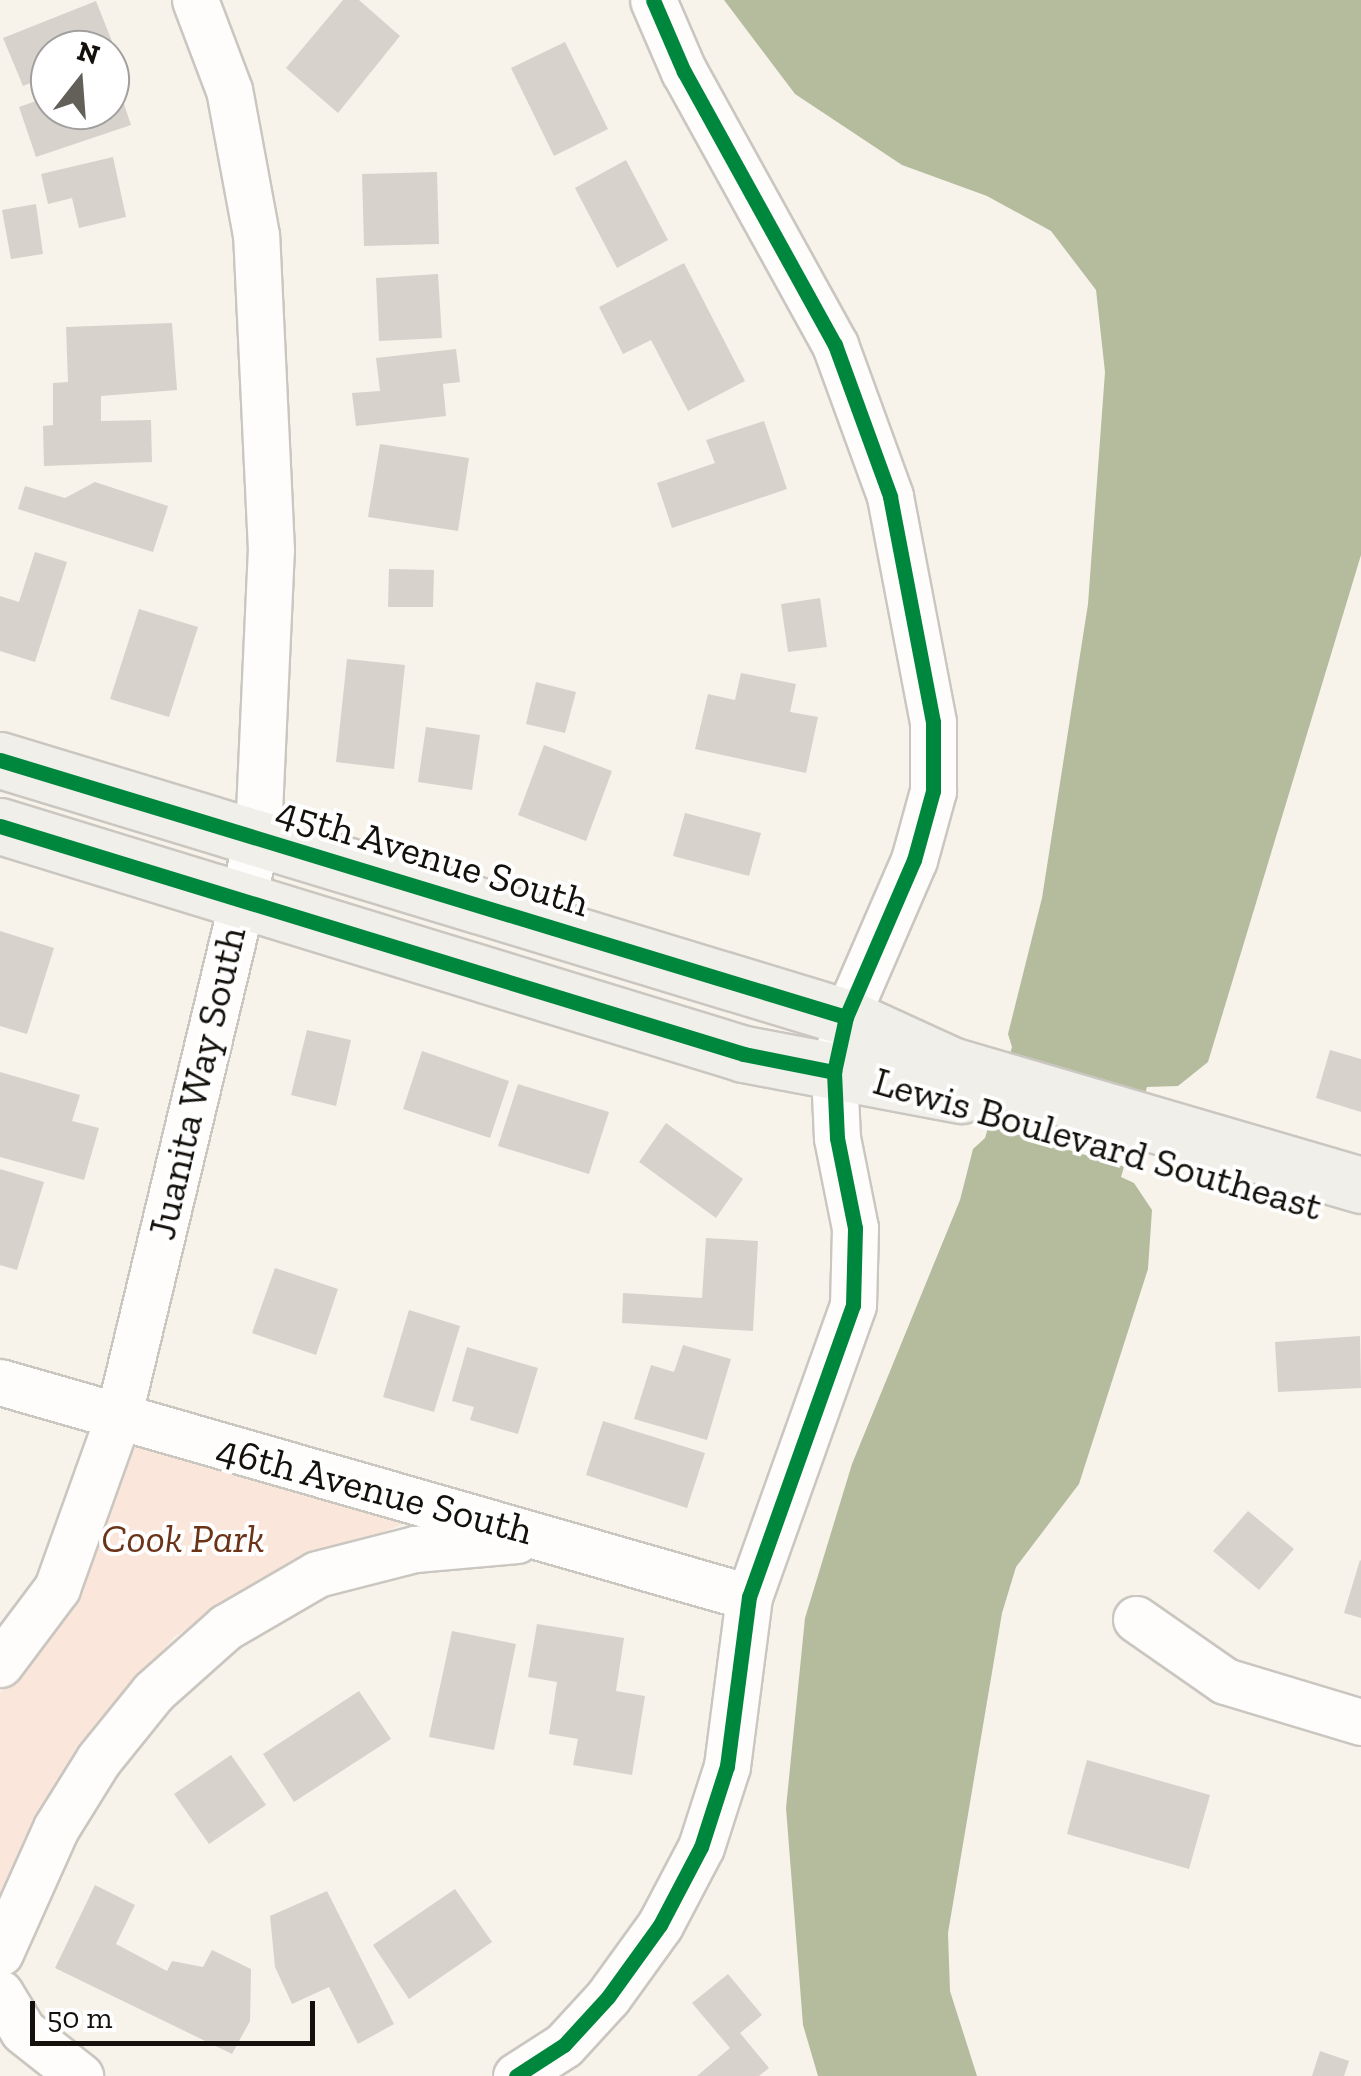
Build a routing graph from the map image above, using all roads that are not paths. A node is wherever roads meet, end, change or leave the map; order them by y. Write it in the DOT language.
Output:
graph roads {
  1 [pos="195,0"];
  2 [pos="653,0"];
  3 [pos="0,760"];
  4 [pos="0,826"];
  5 [pos="258,834"];
  6 [pos="240,895"];
  7 [pos="846,1016"];
  8 [pos="834,1072"];
  9 [pos="996,1092"];
  10 [pos="1135,1132"];
  11 [pos="1361,1185"];
  12 [pos="1361,1218"];
  13 [pos="0,1382"];
  14 [pos="118,1418"];
  15 [pos="548,1537"];
  16 [pos="750,1597"];
  17 [pos="1136,1619"];
  18 [pos="0,1664"];
  19 [pos="1361,1722"];
  20 [pos="0,1953"];
  21 [pos="0,1993"];
  22 [pos="80,2076"];
  23 [pos="516,2076"];
  1 -- 5 [label="street, Juanita Way South"];
  2 -- 7 [label="street"];
  3 -- 5 [label="street, 45th Avenue South"];
  4 -- 6 [label="street"];
  5 -- 6 [label="street, Juanita Way South"];
  5 -- 7 [label="street, 45th Avenue South"];
  6 -- 8 [label="street"];
  6 -- 14 [label="street, Juanita Way South"];
  7 -- 8 [label="street"];
  7 -- 9 [label="street, Lewis Boulevard Southeast"];
  8 -- 9 [label="street, Lewis Boulevard Southeast"];
  8 -- 16 [label="street"];
  9 -- 10 [label="street, Lewis Boulevard Southeast"];
  10 -- 11 [label="street, Lewis Boulevard Southeast"];
  10 -- 12 [label="street, Lewis Boulevard Southeast"];
  13 -- 14 [label="street, 46th Avenue South"];
  14 -- 15 [label="street, 46th Avenue South"];
  14 -- 18 [label="street, Juanita Way South"];
  15 -- 16 [label="street, 46th Avenue South"];
  15 -- 20 [label="street"];
  16 -- 23 [label="street"];
  17 -- 19 [label="street"];
  21 -- 22 [label="street"];
}
